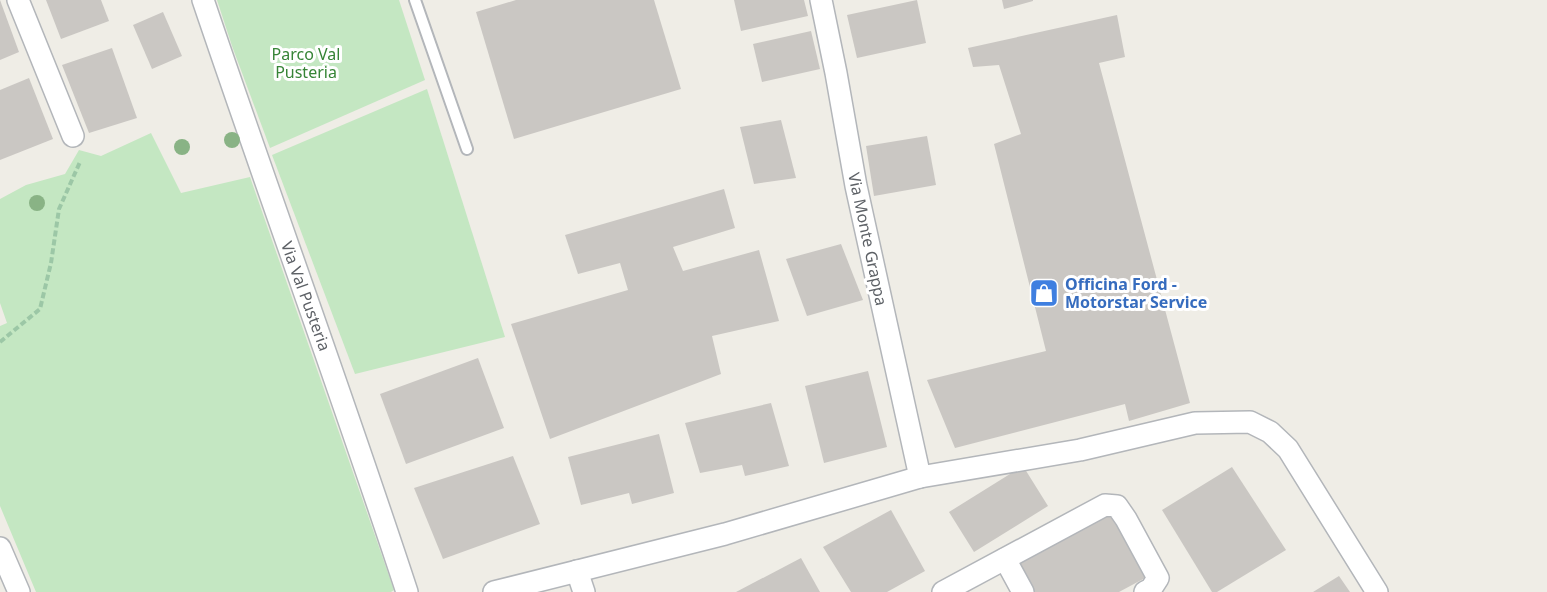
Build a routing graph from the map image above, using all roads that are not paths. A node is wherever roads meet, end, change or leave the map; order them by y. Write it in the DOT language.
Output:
graph roads {
  1 [pos="18,0"];
  2 [pos="203,0"];
  3 [pos="415,0"];
  4 [pos="821,0"];
  5 [pos="73,136"];
  6 [pos="467,149"];
  7 [pos="920,477"];
  8 [pos="0,548"];
  9 [pos="1005,559"];
  10 [pos="577,571"];
  11 [pos="954,589"];
  12 [pos="19,592"];
  13 [pos="407,592"];
  14 [pos="494,592"];
  15 [pos="584,592"];
  16 [pos="1023,592"];
  17 [pos="1145,592"];
  18 [pos="1377,592"];
  1 -- 5 [label="street"];
  2 -- 13 [label="street, Via Val Pusteria"];
  3 -- 6 [label="lane"];
  4 -- 7 [label="street, Via Monte Grappa"];
  7 -- 10 [label="street"];
  7 -- 18 [label="street"];
  8 -- 12 [label="street"];
  9 -- 11 [label="street"];
  9 -- 16 [label="street"];
  9 -- 17 [label="street"];
  10 -- 14 [label="street"];
  10 -- 15 [label="street"];
}
